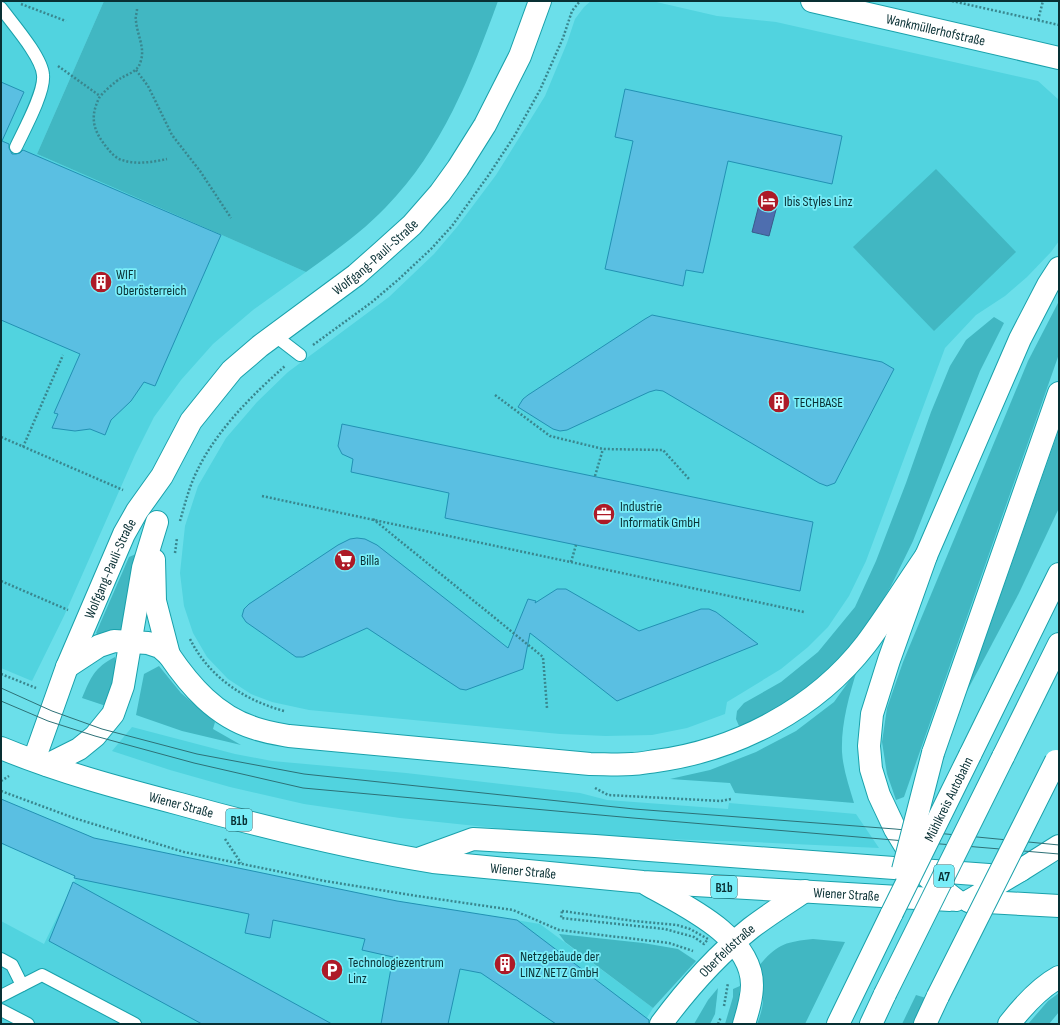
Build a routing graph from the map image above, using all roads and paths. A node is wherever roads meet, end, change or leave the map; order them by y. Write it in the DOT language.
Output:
graph roads {
  1 [pos="540,1"];
  2 [pos="580,1"];
  3 [pos="812,1"];
  4 [pos="952,1"];
  5 [pos="1043,1"];
  6 [pos="19,4"];
  7 [pos="1,8"];
  8 [pos="137,9"];
  9 [pos="1038,20"];
  10 [pos="66,21"];
  11 [pos="1059,25"];
  12 [pos="1059,58"];
  13 [pos="55,63"];
  14 [pos="136,70"];
  15 [pos="100,96"];
  16 [pos="16,147"];
  17 [pos="167,159"];
  18 [pos="231,218"];
  19 [pos="1059,268"];
  20 [pos="274,335"];
  21 [pos="63,355"];
  22 [pos="300,355"];
  23 [pos="1059,393"];
  24 [pos="495,395"];
  25 [pos="1,437"];
  26 [pos="23,447"];
  27 [pos="603,450"];
  28 [pos="162,476"];
  29 [pos="595,476"];
  30 [pos="689,478"];
  31 [pos="123,490"];
  32 [pos="262,496"];
  33 [pos="373,519"];
  34 [pos="156,522"];
  35 [pos="179,527"];
  36 [pos="178,534"];
  37 [pos="576,545"];
  38 [pos="926,556"];
  39 [pos="174,557"];
  40 [pos="571,562"];
  41 [pos="1059,574"];
  42 [pos="1,581"];
  43 [pos="70,610"];
  44 [pos="804,612"];
  45 [pos="188,636"];
  46 [pos="131,641"];
  47 [pos="1059,644"];
  48 [pos="169,655"];
  49 [pos="67,667"];
  50 [pos="1,674"];
  51 [pos="37,689"];
  52 [pos="547,708"];
  53 [pos="287,711"];
  54 [pos="1,748"];
  55 [pos="1058,758"];
  56 [pos="40,763"];
  57 [pos="596,788"];
  58 [pos="1,791"];
  59 [pos="731,799"];
  60 [pos="1059,846"];
  61 [pos="418,859"];
  62 [pos="920,870"];
  63 [pos="1021,870"];
  64 [pos="643,882"];
  65 [pos="804,891"];
  66 [pos="963,901"];
  67 [pos="1059,906"];
  68 [pos="892,913"];
  69 [pos="634,922"];
  70 [pos="734,942"];
  71 [pos="704,944"];
  72 [pos="694,952"];
  73 [pos="1,959"];
  74 [pos="728,977"];
  75 [pos="1059,977"];
  76 [pos="22,985"];
  77 [pos="1,996"];
  78 [pos="1,1010"];
  79 [pos="28,1024"];
  80 [pos="135,1024"];
  81 [pos="661,1024"];
  82 [pos="718,1024"];
  83 [pos="744,1024"];
  84 [pos="838,1024"];
  85 [pos="871,1024"];
  86 [pos="925,1024"];
  87 [pos="1009,1024"];
  1 -- 20 [label="main road, Wolfgang-Pauli-Straße"];
  2 -- 22 [label="path"];
  3 -- 12 [label="main road, Wankmüllerhofstraße"];
  4 -- 9 [label="path"];
  5 -- 9 [label="path"];
  6 -- 10 [label="path"];
  7 -- 16 [label="lane"];
  8 -- 14 [label="path"];
  9 -- 11 [label="path"];
  13 -- 15 [label="path"];
  14 -- 15 [label="path"];
  14 -- 18 [label="path"];
  15 -- 17 [label="path"];
  19 -- 38 [label="main road"];
  20 -- 22 [label="lane"];
  20 -- 28 [label="main road, Wolfgang-Pauli-Straße"];
  21 -- 26 [label="path"];
  22 -- 35 [label="path"];
  23 -- 68 [label="main road, bridge"];
  24 -- 27 [label="path"];
  25 -- 26 [label="path"];
  26 -- 31 [label="path"];
  27 -- 29 [label="path"];
  27 -- 30 [label="path"];
  28 -- 34 [label="main road, Wolfgang-Pauli-Straße"];
  28 -- 49 [label="main road, Wolfgang-Pauli-Straße"];
  32 -- 33 [label="path"];
  33 -- 40 [label="path"];
  33 -- 52 [label="path"];
  34 -- 46 [label="main road, Wolfgang-Pauli-Straße"];
  34 -- 48 [label="main road, Wolfgang-Pauli-Straße"];
  36 -- 39 [label="path"];
  37 -- 40 [label="path"];
  38 -- 48 [label="main road"];
  38 -- 62 [label="main road"];
  40 -- 44 [label="path"];
  41 -- 68 [label="main road, Mühlkreis Autobahn / A7, bridge"];
  42 -- 43 [label="path"];
  45 -- 53 [label="path"];
  46 -- 48 [label="main road"];
  46 -- 49 [label="main road"];
  46 -- 56 [label="main road, Wolfgang-Pauli-Straße"];
  47 -- 85 [label="main road, A7, bridge"];
  49 -- 56 [label="main road, Wolfgang-Pauli-Straße"];
  50 -- 51 [label="path"];
  54 -- 56 [label="main road, Wiener Straße / B1b"];
  55 -- 86 [label="main road, bridge"];
  56 -- 61 [label="main road, Wiener Straße / B1b"];
  57 -- 59 [label="path"];
  58 -- 72 [label="path"];
  60 -- 63 [label="main road"];
  61 -- 62 [label="main road"];
  61 -- 64 [label="main road, Wiener Straße / B1b"];
  62 -- 63 [label="main road"];
  62 -- 66 [label="main road"];
  63 -- 66 [label="main road"];
  64 -- 65 [label="main road, Wiener Straße / B1b"];
  64 -- 70 [label="main road"];
  65 -- 66 [label="main road, Wiener Straße / B1b"];
  65 -- 70 [label="main road, Oberfeldstraße"];
  66 -- 67 [label="main road, Wiener Straße"];
  68 -- 84 [label="main road, Mühlkreis Autobahn / A7"];
  69 -- 71 [label="path"];
  70 -- 81 [label="main road, Oberfeldstraße"];
  70 -- 83 [label="main road"];
  73 -- 76 [label="lane"];
  74 -- 82 [label="path"];
  75 -- 87 [label="main road"];
  76 -- 77 [label="lane"];
  76 -- 80 [label="lane"];
  78 -- 79 [label="lane"];
}
